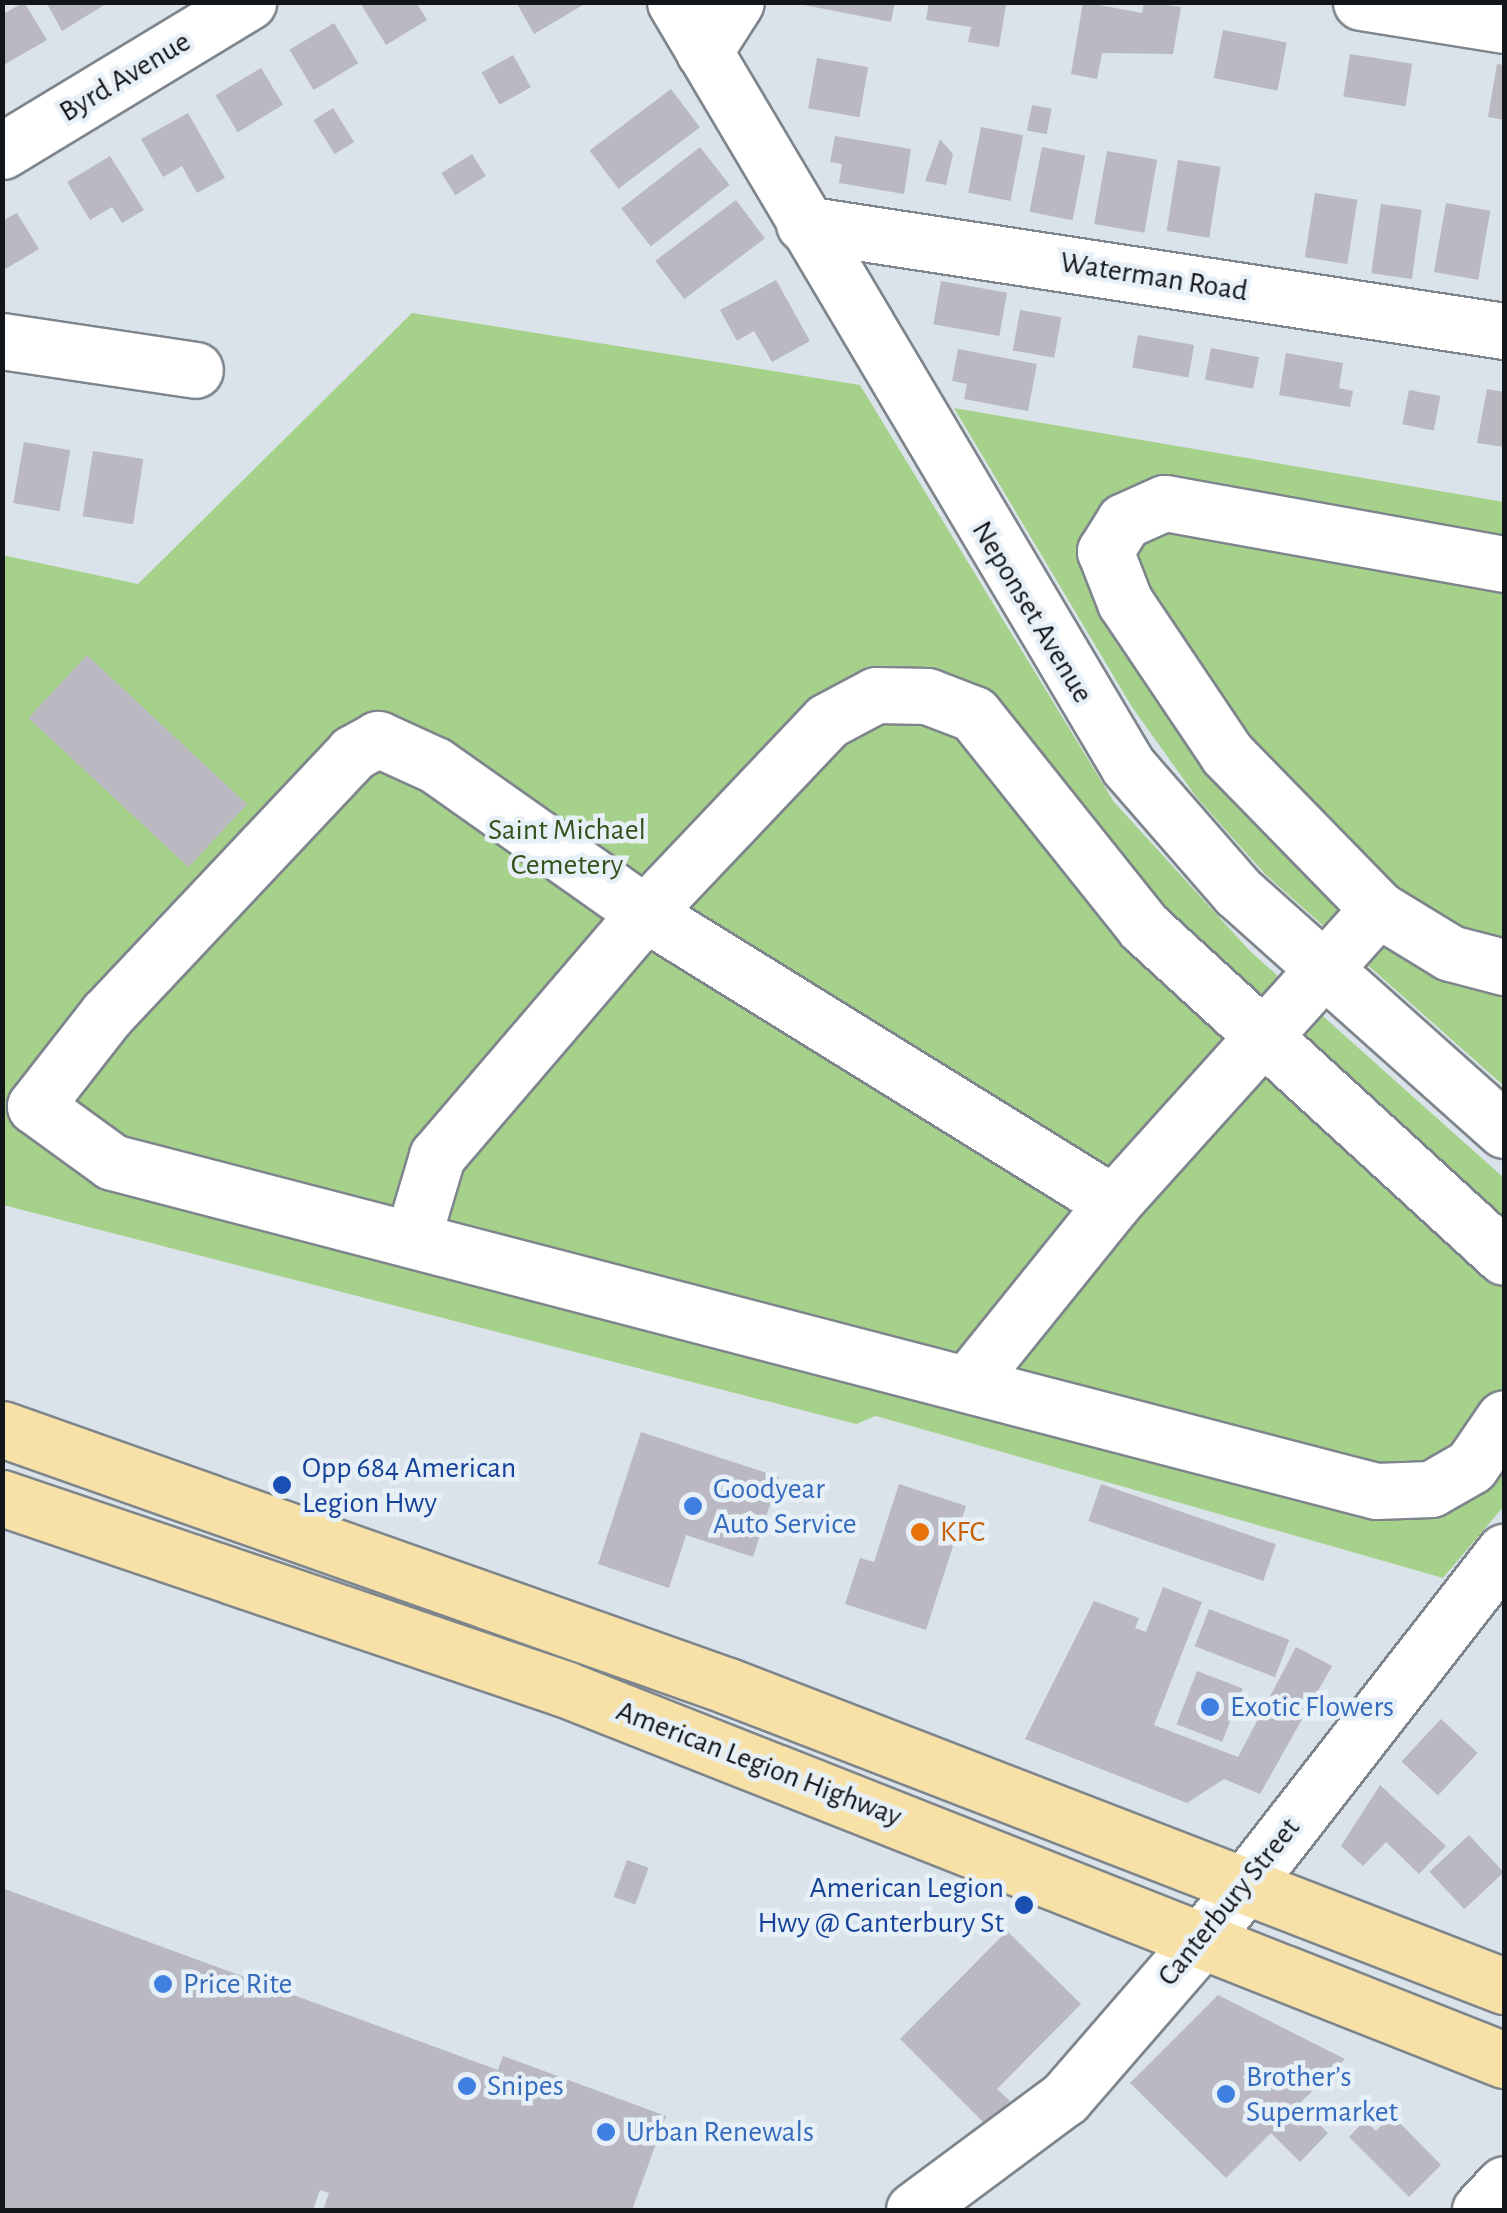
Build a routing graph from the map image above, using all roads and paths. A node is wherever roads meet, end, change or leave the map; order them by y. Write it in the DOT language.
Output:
graph roads {
  1 [pos="248,2"];
  2 [pos="675,2"];
  3 [pos="736,2"];
  4 [pos="1362,2"];
  5 [pos="1504,24"];
  6 [pos="704,52"];
  7 [pos="2,150"];
  8 [pos="804,224"];
  9 [pos="1504,330"];
  10 [pos="2,341"];
  11 [pos="194,370"];
  12 [pos="1504,564"];
  13 [pos="1378,909"];
  14 [pos="645,913"];
  15 [pos="1504,966"];
  16 [pos="1325,971"];
  17 [pos="1258,1038"];
  18 [pos="19,1089"];
  19 [pos="1504,1130"];
  20 [pos="1113,1203"];
  21 [pos="412,1240"];
  22 [pos="1504,1257"];
  23 [pos="968,1383"];
  24 [pos="1504,1418"];
  25 [pos="2,1429"];
  26 [pos="1488,1481"];
  27 [pos="2,1498"];
  28 [pos="1504,1552"];
  29 [pos="1245,1884"];
  30 [pos="1202,1940"];
  31 [pos="1504,1986"];
  32 [pos="1504,2060"];
  33 [pos="1504,2184"];
  34 [pos="914,2210"];
  35 [pos="1480,2210"];
  1 -- 7 [label="street, Byrd Avenue"];
  2 -- 6 [label="street, Neponset Avenue"];
  3 -- 6 [label="street"];
  4 -- 5 [label="street"];
  6 -- 8 [label="street, Neponset Avenue"];
  8 -- 9 [label="street, Waterman Road"];
  8 -- 16 [label="street, Neponset Avenue"];
  10 -- 11 [label="street"];
  12 -- 13 [label="street"];
  13 -- 15 [label="street"];
  13 -- 16 [label="street"];
  14 -- 17 [label="street"];
  14 -- 18 [label="street"];
  14 -- 20 [label="street"];
  14 -- 21 [label="street"];
  16 -- 17 [label="street"];
  16 -- 19 [label="street, Neponset Avenue"];
  17 -- 20 [label="street"];
  17 -- 22 [label="street"];
  18 -- 21 [label="street"];
  20 -- 23 [label="street"];
  21 -- 23 [label="street"];
  23 -- 26 [label="street"];
  24 -- 26 [label="street"];
  25 -- 29 [label="main road, American Legion Highway"];
  27 -- 30 [label="main road, American Legion Highway"];
  28 -- 29 [label="street, Canterbury Street"];
  29 -- 30 [label="street, Canterbury Street"];
  29 -- 31 [label="main road, American Legion Highway"];
  30 -- 32 [label="main road, American Legion Highway"];
  30 -- 34 [label="street, Canterbury Street"];
  33 -- 35 [label="street"];
}
